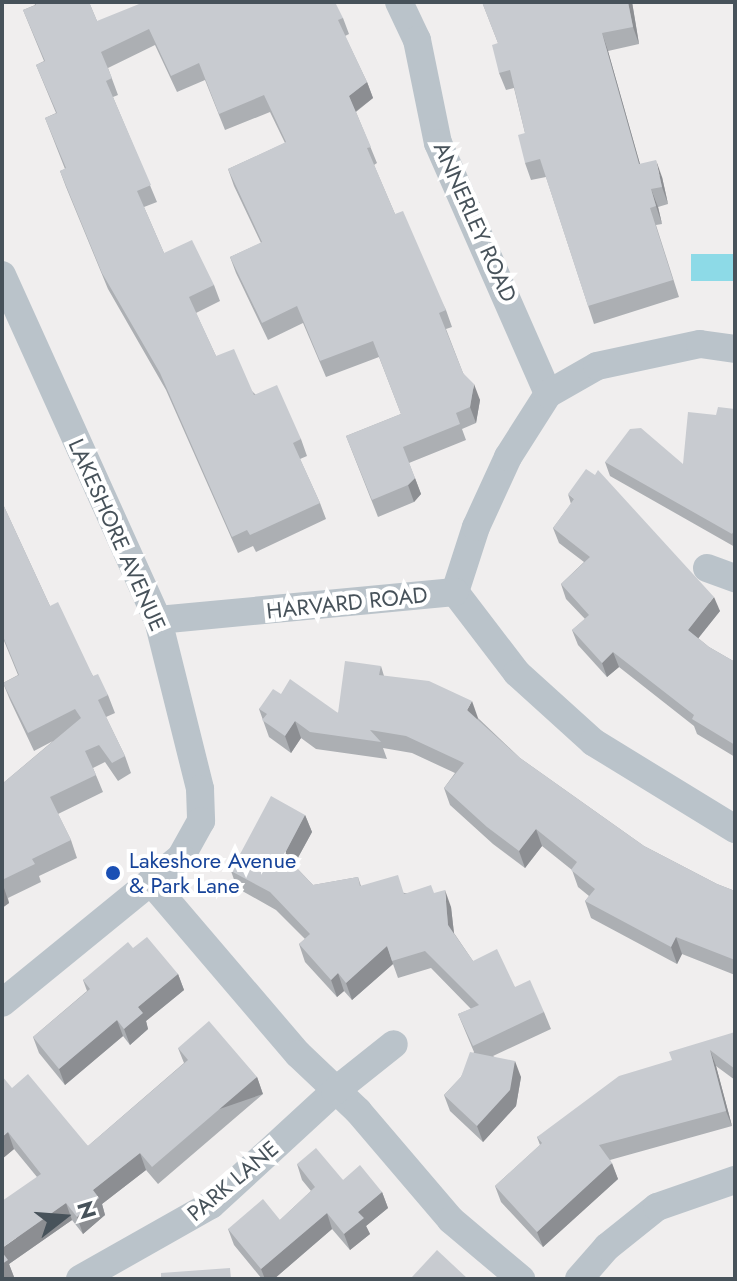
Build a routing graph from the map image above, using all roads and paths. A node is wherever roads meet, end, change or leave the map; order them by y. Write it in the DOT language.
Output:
graph roads {
  1 [pos="399,2"];
  2 [pos="2,275"];
  3 [pos="735,349"];
  4 [pos="548,394"];
  5 [pos="707,568"];
  6 [pos="735,578"];
  7 [pos="455,592"];
  8 [pos="158,620"];
  9 [pos="735,829"];
  10 [pos="151,882"];
  11 [pos="2,1003"];
  12 [pos="394,1044"];
  13 [pos="335,1091"];
  14 [pos="735,1180"];
  15 [pos="80,1279"];
  16 [pos="521,1279"];
  17 [pos="579,1279"];
  1 -- 4 [label="street, ANNERLEY ROAD"];
  2 -- 8 [label="street, LAKESHORE AVENUE"];
  3 -- 4 [label="street, HARVARD ROAD"];
  4 -- 7 [label="street, HARVARD ROAD"];
  5 -- 6 [label="street"];
  7 -- 8 [label="street, HARVARD ROAD"];
  7 -- 9 [label="street"];
  8 -- 10 [label="street, LAKESHORE AVENUE"];
  10 -- 11 [label="street, LAKESHORE AVENUE"];
  10 -- 13 [label="street"];
  12 -- 13 [label="street, PARK LANE"];
  13 -- 15 [label="street, PARK LANE"];
  13 -- 16 [label="street"];
  14 -- 17 [label="street"];
}
